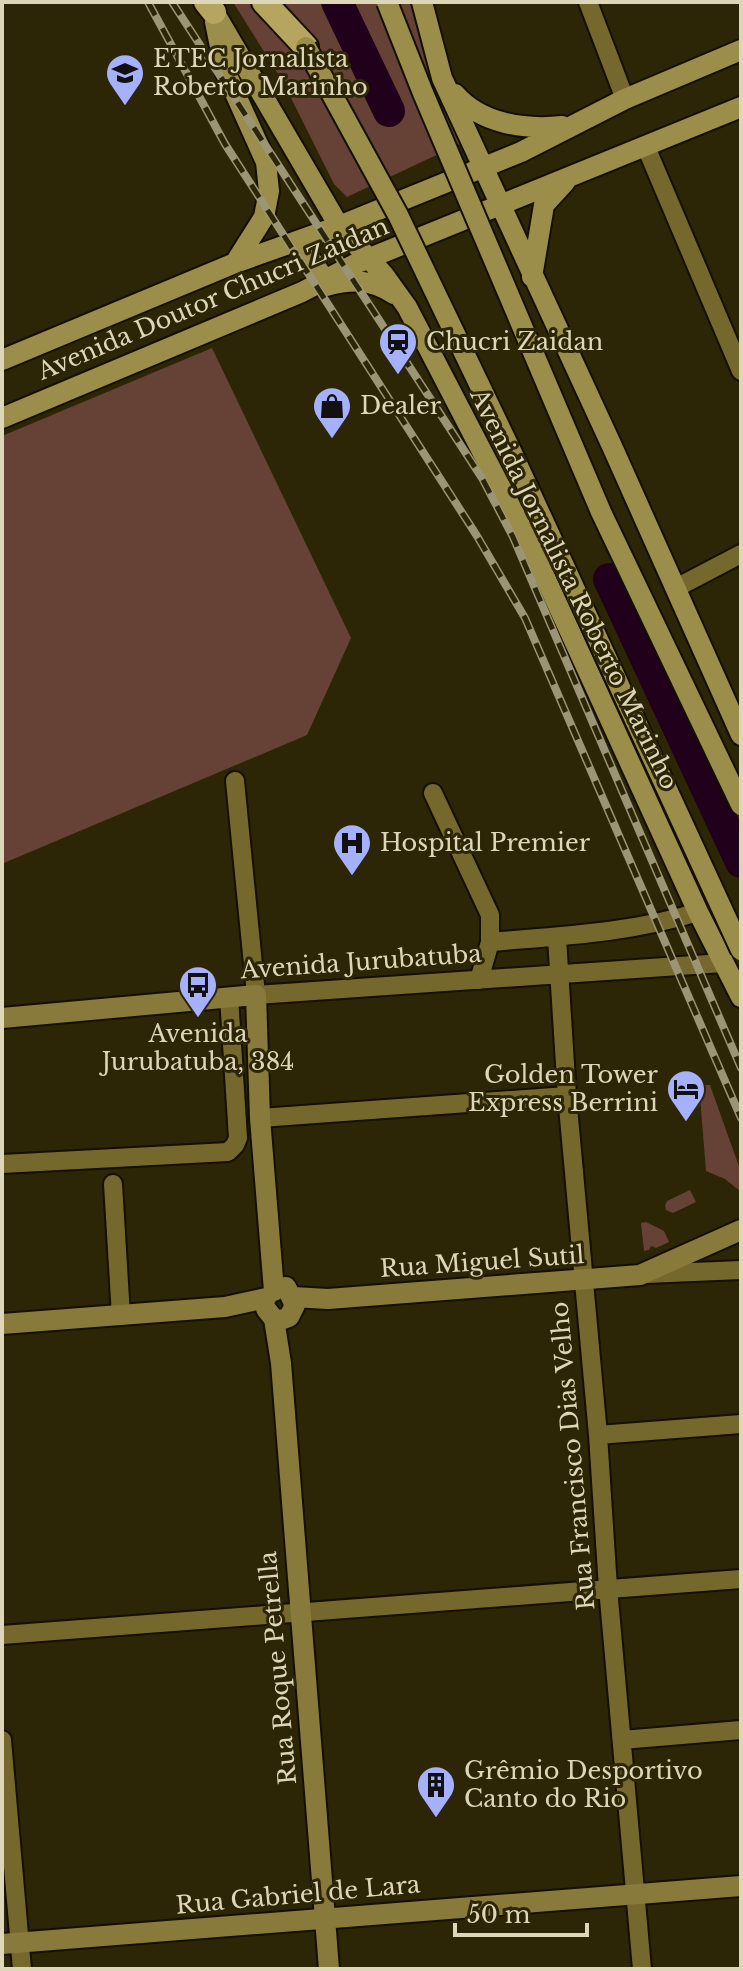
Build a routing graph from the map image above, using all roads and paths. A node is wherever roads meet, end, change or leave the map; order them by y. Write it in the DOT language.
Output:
graph roads {
  1 [pos="264,2"];
  2 [pos="277,2"];
  3 [pos="387,2"];
  4 [pos="422,2"];
  5 [pos="588,2"];
  6 [pos="212,5"];
  7 [pos="306,47"];
  8 [pos="741,50"];
  9 [pos="442,78"];
  10 [pos="625,99"];
  11 [pos="741,107"];
  12 [pos="574,124"];
  13 [pos="646,147"];
  14 [pos="483,166"];
  15 [pos="577,174"];
  16 [pos="499,205"];
  17 [pos="339,226"];
  18 [pos="298,241"];
  19 [pos="369,258"];
  20 [pos="235,263"];
  21 [pos="532,277"];
  22 [pos="325,280"];
  23 [pos="302,292"];
  24 [pos="407,307"];
  25 [pos="2,360"];
  26 [pos="741,371"];
  27 [pos="2,418"];
  28 [pos="741,554"];
  29 [pos="676,588"];
  30 [pos="741,735"];
  31 [pos="235,781"];
  32 [pos="433,793"];
  33 [pos="741,805"];
  34 [pos="698,912"];
  35 [pos="557,938"];
  36 [pos="490,942"];
  37 [pos="741,950"];
  38 [pos="723,963"];
  39 [pos="560,974"];
  40 [pos="479,980"];
  41 [pos="256,995"];
  42 [pos="229,997"];
  43 [pos="741,997"];
  44 [pos="2,1018"];
  45 [pos="567,1096"];
  46 [pos="260,1118"];
  47 [pos="2,1164"];
  48 [pos="113,1184"];
  49 [pos="741,1230"];
  50 [pos="741,1270"];
  51 [pos="640,1275"];
  52 [pos="583,1280"];
  53 [pos="281,1305"];
  54 [pos="121,1316"];
  55 [pos="2,1324"];
  56 [pos="741,1424"];
  57 [pos="598,1435"];
  58 [pos="741,1579"];
  59 [pos="608,1588"];
  60 [pos="298,1611"];
  61 [pos="2,1635"];
  62 [pos="741,1730"];
  63 [pos="2,1740"];
  64 [pos="622,1740"];
  65 [pos="741,1886"];
  66 [pos="636,1892"];
  67 [pos="324,1920"];
  68 [pos="11,1943"];
  69 [pos="22,1969"];
  70 [pos="329,1969"];
  71 [pos="642,1969"];
  1 -- 7 [label="highway"];
  2 -- 7 [label="highway"];
  3 -- 33 [label="main road, bridge"];
  4 -- 9 [label="main road"];
  5 -- 10 [label="street"];
  6 -- 17 [label="main road, Avenida Jornalista Roberto Marinho"];
  6 -- 20 [label="main road"];
  7 -- 37 [label="main road, bridge"];
  8 -- 10 [label="main road, Avenida Doutor Chucri Zaidan"];
  9 -- 12 [label="main road"];
  9 -- 14 [label="main road"];
  10 -- 12 [label="main road, Avenida Doutor Chucri Zaidan"];
  11 -- 13 [label="main road, Avenida Doutor Chucri Zaidan"];
  12 -- 14 [label="main road, Avenida Doutor Chucri Zaidan"];
  13 -- 15 [label="main road, Avenida Doutor Chucri Zaidan"];
  13 -- 26 [label="street"];
  14 -- 16 [label="main road"];
  14 -- 17 [label="main road, Avenida Doutor Chucri Zaidan"];
  15 -- 16 [label="main road, Avenida Doutor Chucri Zaidan"];
  15 -- 21 [label="main road"];
  16 -- 19 [label="main road, Avenida Doutor Chucri Zaidan"];
  16 -- 21 [label="main road"];
  17 -- 18 [label="main road, Avenida Doutor Chucri Zaidan"];
  17 -- 19 [label="main road, Avenida Jornalista Roberto Marinho"];
  18 -- 20 [label="main road, Avenida Doutor Chucri Zaidan"];
  18 -- 22 [label="main road"];
  19 -- 22 [label="main road, Avenida Doutor Chucri Zaidan"];
  19 -- 24 [label="main road, Avenida Jornalista Roberto Marinho"];
  20 -- 25 [label="main road, Avenida Doutor Chucri Zaidan"];
  21 -- 29 [label="main road"];
  22 -- 23 [label="main road, Avenida Doutor Chucri Zaidan"];
  23 -- 24 [label="main road"];
  23 -- 27 [label="main road, Avenida Doutor Chucri Zaidan"];
  24 -- 34 [label="main road, Avenida Jornalista Roberto Marinho"];
  28 -- 29 [label="street"];
  29 -- 30 [label="main road"];
  31 -- 41 [label="street, Rua Roque Petrella"];
  32 -- 36 [label="street"];
  34 -- 35 [label="street, Avenida Jurubatuba"];
  34 -- 38 [label="main road, Avenida Jornalista Roberto Marinho"];
  35 -- 36 [label="street, Avenida Jurubatuba"];
  35 -- 39 [label="street, Rua Francisco Dias Velho"];
  36 -- 40 [label="street"];
  38 -- 39 [label="street, Avenida Jurubatuba"];
  38 -- 43 [label="main road, Avenida Jornalista Roberto Marinho"];
  39 -- 40 [label="street, Avenida Jurubatuba"];
  39 -- 45 [label="street, Rua Francisco Dias Velho"];
  40 -- 41 [label="street, Avenida Jurubatuba"];
  41 -- 42 [label="street, Avenida Jurubatuba"];
  41 -- 46 [label="street, Rua Roque Petrella"];
  42 -- 44 [label="street, Avenida Jurubatuba"];
  42 -- 47 [label="street"];
  45 -- 46 [label="street"];
  45 -- 52 [label="street, Rua Francisco Dias Velho"];
  46 -- 53 [label="street, Rua Roque Petrella"];
  48 -- 54 [label="street"];
  49 -- 51 [label="street, Rua Miguel Sutil"];
  50 -- 51 [label="street, Rua Miguel Sutil"];
  51 -- 52 [label="street, Rua Miguel Sutil"];
  52 -- 53 [label="street, Rua Miguel Sutil"];
  52 -- 57 [label="street, Rua Francisco Dias Velho"];
  53 -- 54 [label="street, Rua Miguel Sutil"];
  53 -- 60 [label="street, Rua Roque Petrella"];
  54 -- 55 [label="street, Rua Miguel Sutil"];
  56 -- 57 [label="street"];
  57 -- 59 [label="street, Rua Francisco Dias Velho"];
  58 -- 59 [label="street"];
  59 -- 60 [label="street"];
  59 -- 64 [label="street, Rua Francisco Dias Velho"];
  60 -- 61 [label="street"];
  60 -- 67 [label="street, Rua Roque Petrella"];
  62 -- 64 [label="street"];
  63 -- 68 [label="street"];
  64 -- 66 [label="street, Rua Francisco Dias Velho"];
  65 -- 66 [label="street, Rua Gabriel de Lara"];
  66 -- 67 [label="street, Rua Gabriel de Lara"];
  66 -- 71 [label="street, Rua Francisco Dias Velho"];
  67 -- 68 [label="street, Rua Gabriel de Lara"];
  67 -- 70 [label="street, Rua Roque Petrella"];
  68 -- 69 [label="street"];
}
